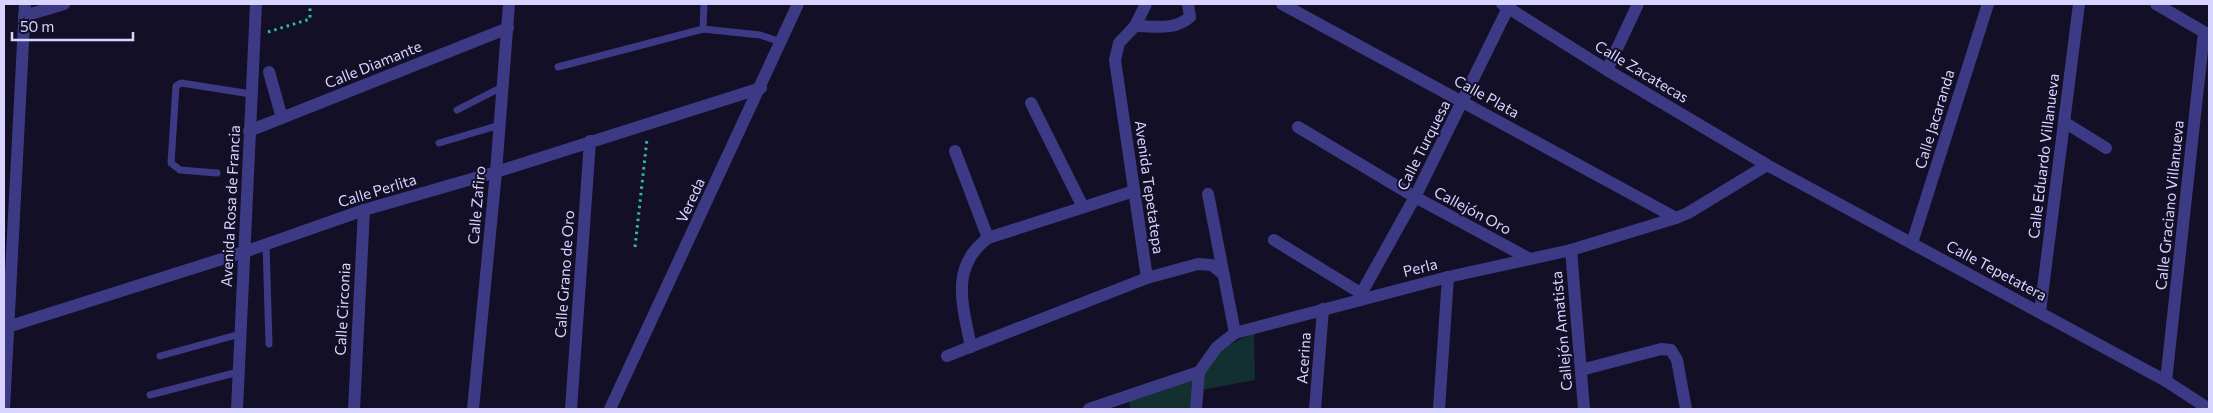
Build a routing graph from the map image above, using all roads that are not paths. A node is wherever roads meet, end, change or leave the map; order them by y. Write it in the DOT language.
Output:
graph roads {
  1 [pos="64,4"];
  2 [pos="256,4"];
  3 [pos="509,4"];
  4 [pos="704,4"];
  5 [pos="798,4"];
  6 [pos="1146,4"];
  7 [pos="1188,4"];
  8 [pos="1282,4"];
  9 [pos="1638,4"];
  10 [pos="1988,4"];
  11 [pos="2079,4"];
  12 [pos="1507,5"];
  13 [pos="2159,5"];
  14 [pos="25,10"];
  15 [pos="1135,26"];
  16 [pos="508,28"];
  17 [pos="703,29"];
  18 [pos="2207,34"];
  19 [pos="781,42"];
  20 [pos="558,67"];
  21 [pos="1607,70"];
  22 [pos="269,72"];
  23 [pos="503,87"];
  24 [pos="760,88"];
  25 [pos="251,94"];
  26 [pos="1031,102"];
  27 [pos="1464,102"];
  28 [pos="458,110"];
  29 [pos="282,118"];
  30 [pos="2064,122"];
  31 [pos="500,125"];
  32 [pos="1298,127"];
  33 [pos="249,131"];
  34 [pos="590,141"];
  35 [pos="439,143"];
  36 [pos="2106,148"];
  37 [pos="955,152"];
  38 [pos="1766,165"];
  39 [pos="496,172"];
  40 [pos="216,173"];
  41 [pos="1134,191"];
  42 [pos="1208,194"];
  43 [pos="1415,197"];
  44 [pos="1083,207"];
  45 [pos="364,210"];
  46 [pos="1676,218"];
  47 [pos="988,238"];
  48 [pos="1274,240"];
  49 [pos="1912,243"];
  50 [pos="266,244"];
  51 [pos="1571,250"];
  52 [pos="244,252"];
  53 [pos="1530,259"];
  54 [pos="1224,275"];
  55 [pos="1448,277"];
  56 [pos="1147,278"];
  57 [pos="1364,296"];
  58 [pos="1323,309"];
  59 [pos="2040,312"];
  60 [pos="6,327"];
  61 [pos="1235,333"];
  62 [pos="240,334"];
  63 [pos="270,344"];
  64 [pos="971,347"];
  65 [pos="160,356"];
  66 [pos="947,356"];
  67 [pos="1581,370"];
  68 [pos="238,372"];
  69 [pos="1199,372"];
  70 [pos="2166,381"];
  71 [pos="150,395"];
  72 [pos="4,409"];
  73 [pos="237,409"];
  74 [pos="354,409"];
  75 [pos="473,409"];
  76 [pos="570,409"];
  77 [pos="610,409"];
  78 [pos="1089,409"];
  79 [pos="1196,409"];
  80 [pos="1316,409"];
  81 [pos="1439,409"];
  82 [pos="1584,409"];
  83 [pos="1686,409"];
  84 [pos="2209,409"];
  1 -- 14 [label="street"];
  2 -- 25 [label="street, Avenida Rosa de Francia"];
  3 -- 16 [label="street, Calle Zafiro"];
  4 -- 17 [label="lane"];
  5 -- 19 [label="street, Vereda"];
  6 -- 15 [label="street, Avenida Tepetatepa"];
  7 -- 15 [label="street"];
  8 -- 27 [label="street, Calle Plata"];
  9 -- 21 [label="street"];
  10 -- 49 [label="street, Calle Jacaranda"];
  11 -- 30 [label="street, Calle Eduardo Villanueva"];
  12 -- 21 [label="street, Calle Zacatecas"];
  12 -- 27 [label="street, Calle Turquesa"];
  13 -- 18 [label="street"];
  14 -- 60 [label="street"];
  15 -- 41 [label="street, Avenida Tepetatepa"];
  16 -- 23 [label="street, Calle Zafiro"];
  16 -- 29 [label="street, Calle Diamante"];
  17 -- 19 [label="lane"];
  17 -- 20 [label="lane"];
  18 -- 70 [label="street, Calle Graciano Villanueva"];
  19 -- 24 [label="street, Vereda"];
  21 -- 38 [label="street, Calle Zacatecas"];
  22 -- 29 [label="street"];
  23 -- 28 [label="lane"];
  23 -- 31 [label="street, Calle Zafiro"];
  24 -- 34 [label="street, Calle Perlita"];
  24 -- 77 [label="street, Vereda"];
  25 -- 33 [label="street, Avenida Rosa de Francia"];
  25 -- 40 [label="lane"];
  26 -- 44 [label="street"];
  27 -- 43 [label="street, Calle Turquesa"];
  27 -- 46 [label="street, Calle Plata"];
  29 -- 33 [label="street, Calle Diamante"];
  30 -- 36 [label="street"];
  30 -- 59 [label="street, Calle Eduardo Villanueva"];
  31 -- 35 [label="lane"];
  31 -- 39 [label="street, Calle Zafiro"];
  32 -- 43 [label="street, Callejón Oro"];
  33 -- 52 [label="street, Avenida Rosa de Francia"];
  34 -- 39 [label="street, Calle Perlita"];
  34 -- 76 [label="street, Calle Grano de Oro"];
  37 -- 47 [label="street"];
  38 -- 46 [label="street, Perla"];
  38 -- 49 [label="street, Calle Tepetatera"];
  39 -- 45 [label="street, Calle Perlita"];
  39 -- 75 [label="street, Calle Zafiro"];
  41 -- 44 [label="street"];
  41 -- 56 [label="street, Avenida Tepetatepa"];
  42 -- 54 [label="street"];
  43 -- 53 [label="street, Callejón Oro"];
  43 -- 57 [label="street, Calle Turquesa"];
  44 -- 47 [label="street"];
  45 -- 50 [label="street, Calle Perlita"];
  45 -- 74 [label="street, Calle Circonia"];
  46 -- 51 [label="street, Perla"];
  47 -- 64 [label="street"];
  48 -- 57 [label="street"];
  49 -- 59 [label="street, Calle Tepetatera"];
  50 -- 52 [label="street, Calle Perlita"];
  50 -- 63 [label="lane"];
  51 -- 53 [label="street, Perla"];
  51 -- 67 [label="street, Callejón Amatista"];
  52 -- 60 [label="street, Calle Perlita"];
  52 -- 62 [label="street, Avenida Rosa de Francia"];
  53 -- 55 [label="street, Perla"];
  54 -- 56 [label="street, Avenida Tepetatepa"];
  54 -- 61 [label="street"];
  55 -- 57 [label="street, Perla"];
  55 -- 81 [label="street"];
  56 -- 64 [label="street"];
  57 -- 58 [label="street, Perla"];
  58 -- 61 [label="street, Perla"];
  58 -- 80 [label="street, Acerina"];
  59 -- 70 [label="street, Calle Tepetatera"];
  60 -- 72 [label="street"];
  61 -- 69 [label="street, Perla"];
  62 -- 65 [label="lane"];
  62 -- 68 [label="street, Avenida Rosa de Francia"];
  64 -- 66 [label="street"];
  67 -- 82 [label="street, Callejón Amatista"];
  67 -- 83 [label="street"];
  68 -- 71 [label="lane"];
  68 -- 73 [label="street, Avenida Rosa de Francia"];
  69 -- 78 [label="street"];
  69 -- 79 [label="street"];
  70 -- 84 [label="street, Calle Tepetatera"];
}
